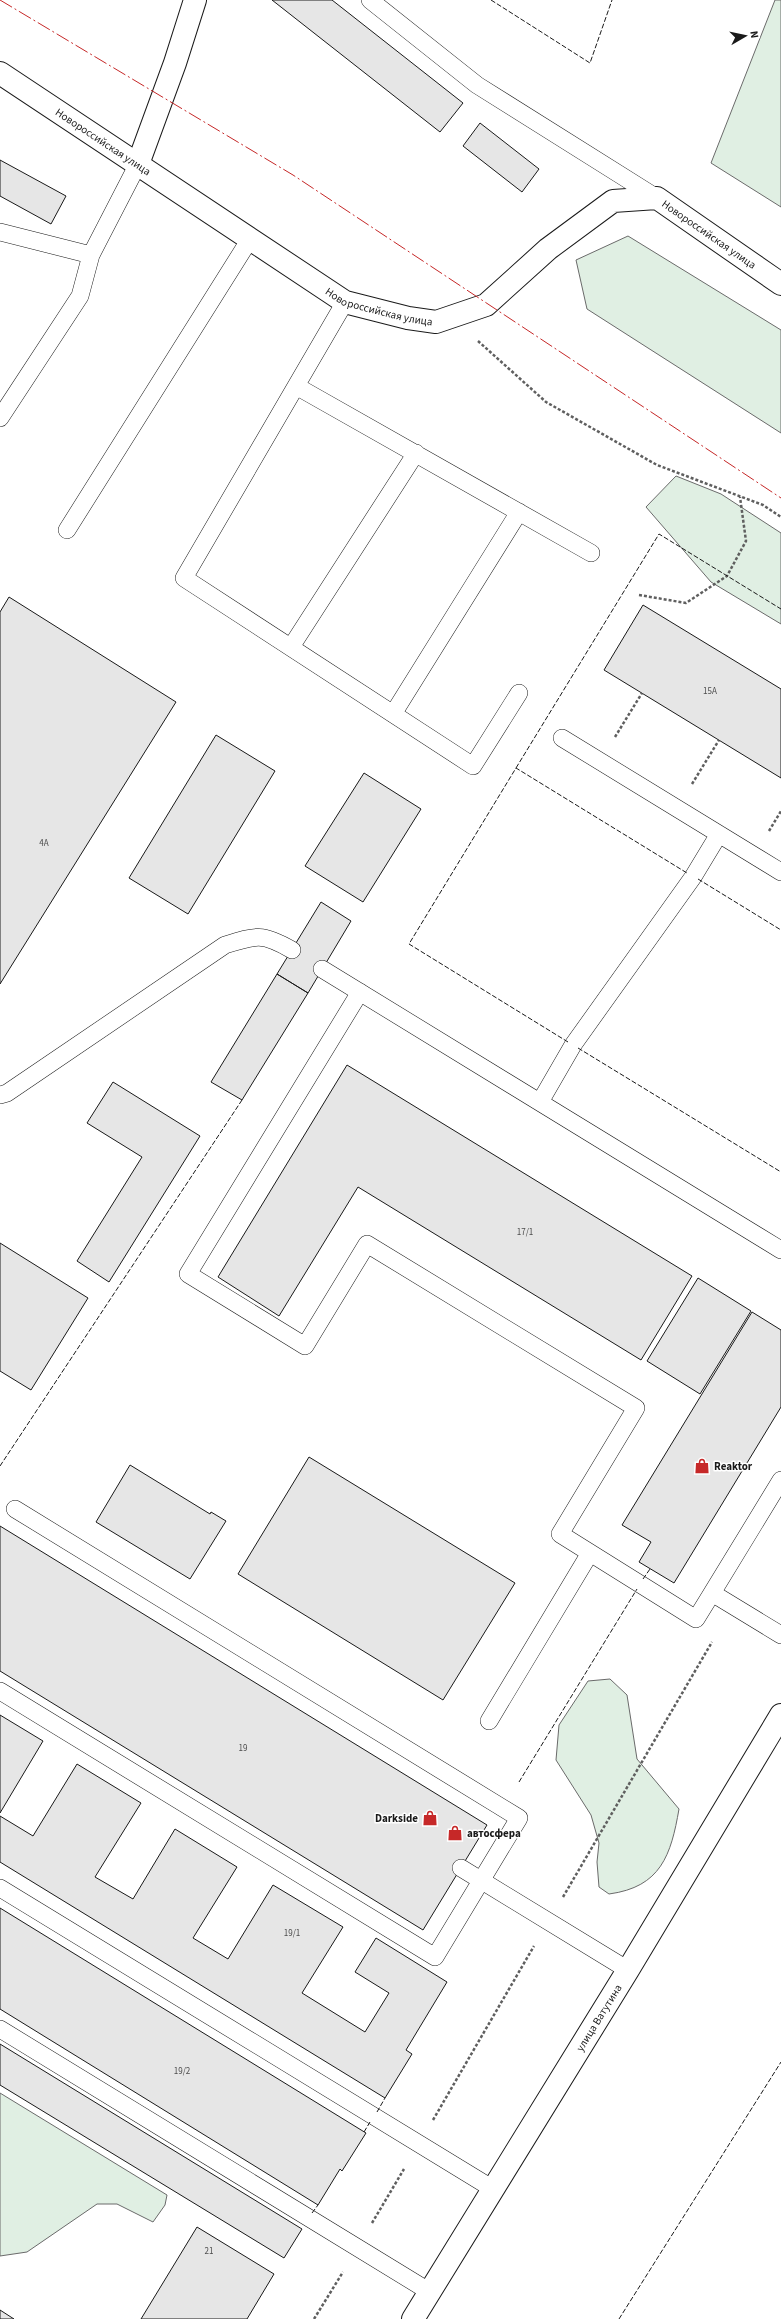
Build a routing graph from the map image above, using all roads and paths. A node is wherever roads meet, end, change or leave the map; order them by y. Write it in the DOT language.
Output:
graph roads {
  1 [pos="195,0"];
  2 [pos="370,0"];
  3 [pos="0,73"];
  4 [pos="138,164"];
  5 [pos="657,198"];
  6 [pos="0,232"];
  7 [pos="250,239"];
  8 [pos="91,255"];
  9 [pos="781,284"];
  10 [pos="345,302"];
  11 [pos="451,316"];
  12 [pos="296,386"];
  13 [pos="0,418"];
  14 [pos="416,454"];
  15 [pos="740,497"];
  16 [pos="519,512"];
  17 [pos="781,517"];
  18 [pos="67,530"];
  19 [pos="592,553"];
  20 [pos="639,595"];
  21 [pos="291,647"];
  22 [pos="519,692"];
  23 [pos="642,693"];
  24 [pos="393,714"];
  25 [pos="562,738"];
  26 [pos="719,740"];
  27 [pos="600,761"];
  28 [pos="690,787"];
  29 [pos="781,811"];
  30 [pos="719,834"];
  31 [pos="766,835"];
  32 [pos="781,872"];
  33 [pos="292,950"];
  34 [pos="322,969"];
  35 [pos="360,992"];
  36 [pos="0,1095"];
  37 [pos="540,1102"];
  38 [pos="781,1250"];
  39 [pos="781,1480"];
  40 [pos="15,1509"];
  41 [pos="590,1553"];
  42 [pos="712,1593"];
  43 [pos="734,1606"];
  44 [pos="781,1635"];
  45 [pos="0,1691"];
  46 [pos="781,1715"];
  47 [pos="489,1721"];
  48 [pos="461,1868"];
  49 [pos="481,1880"];
  50 [pos="0,1888"];
  51 [pos="549,1922"];
  52 [pos="628,1970"];
  53 [pos="0,2029"];
  54 [pos="419,2144"];
  55 [pos="493,2190"];
  56 [pos="358,2248"];
  57 [pos="430,2292"];
  58 [pos="314,2319"];
  59 [pos="413,2319"];
  1 -- 4 [label="street"];
  2 -- 5 [label="lane"];
  3 -- 4 [label="street, Новороссийская улица"];
  4 -- 7 [label="street, Новороссийская улица"];
  4 -- 8 [label="lane"];
  5 -- 9 [label="street, Новороссийская улица"];
  5 -- 11 [label="street, Новороссийская улица"];
  6 -- 8 [label="lane"];
  7 -- 10 [label="street, Новороссийская улица"];
  7 -- 18 [label="lane"];
  8 -- 13 [label="lane"];
  10 -- 11 [label="street, Новороссийская улица"];
  10 -- 12 [label="lane"];
  11 -- 15 [label="path"];
  12 -- 14 [label="lane"];
  12 -- 21 [label="lane"];
  14 -- 16 [label="lane"];
  14 -- 21 [label="lane"];
  15 -- 17 [label="path"];
  15 -- 20 [label="path"];
  16 -- 19 [label="lane"];
  16 -- 24 [label="lane"];
  21 -- 24 [label="lane"];
  22 -- 24 [label="lane"];
  23 -- 27 [label="path"];
  25 -- 27 [label="lane"];
  26 -- 28 [label="path"];
  27 -- 30 [label="lane"];
  29 -- 31 [label="path"];
  30 -- 32 [label="lane"];
  30 -- 37 [label="lane"];
  33 -- 36 [label="lane"];
  34 -- 35 [label="lane"];
  35 -- 37 [label="lane"];
  35 -- 41 [label="lane"];
  37 -- 38 [label="lane"];
  39 -- 42 [label="lane"];
  40 -- 49 [label="lane"];
  41 -- 42 [label="lane"];
  41 -- 47 [label="lane"];
  42 -- 43 [label="lane"];
  43 -- 44 [label="lane"];
  43 -- 51 [label="path"];
  45 -- 49 [label="lane"];
  46 -- 52 [label="street, улица Ватутина"];
  48 -- 49 [label="lane"];
  49 -- 51 [label="lane"];
  50 -- 54 [label="lane"];
  51 -- 52 [label="lane"];
  51 -- 54 [label="path"];
  52 -- 55 [label="street, улица Ватутина"];
  53 -- 56 [label="lane"];
  54 -- 55 [label="lane"];
  54 -- 56 [label="path"];
  55 -- 57 [label="street, улица Ватутина"];
  56 -- 57 [label="lane"];
  56 -- 58 [label="path"];
  57 -- 59 [label="street, улица Ватутина"];
}
